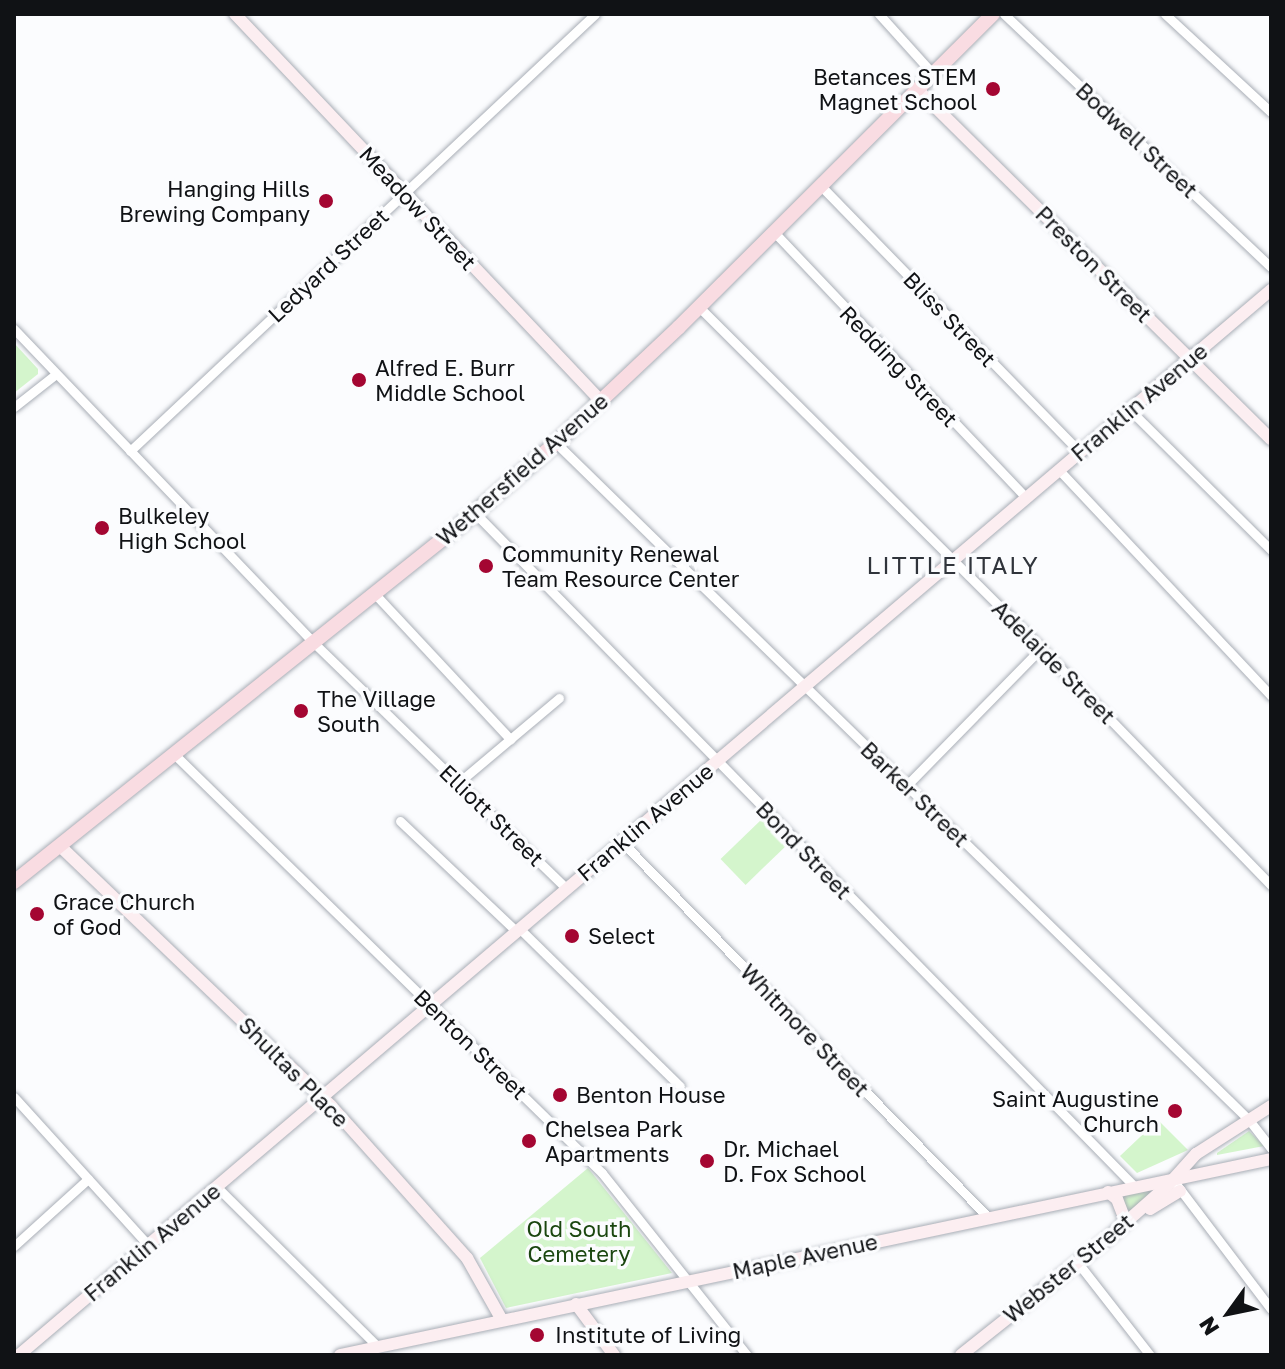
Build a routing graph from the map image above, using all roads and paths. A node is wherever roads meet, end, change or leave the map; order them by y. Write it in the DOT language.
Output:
graph roads {
  1 [pos="235,14"];
  2 [pos="595,14"];
  3 [pos="879,14"];
  4 [pos="993,14"];
  5 [pos="1004,14"];
  6 [pos="1165,14"];
  7 [pos="933,74"];
  8 [pos="917,89"];
  9 [pos="1271,112"];
  10 [pos="821,186"];
  11 [pos="405,194"];
  12 [pos="774,232"];
  13 [pos="1271,267"];
  14 [pos="1271,291"];
  15 [pos="699,307"];
  16 [pos="14,329"];
  17 [pos="1190,358"];
  18 [pos="56,374"];
  19 [pos="601,401"];
  20 [pos="14,407"];
  21 [pos="1130,410"];
  22 [pos="1271,439"];
  23 [pos="556,443"];
  24 [pos="130,451"];
  25 [pos="1080,452"];
  26 [pos="1059,470"];
  27 [pos="1026,498"];
  28 [pos="475,513"];
  29 [pos="1271,550"];
  30 [pos="953,561"];
  31 [pos="374,593"];
  32 [pos="313,642"];
  33 [pos="1041,648"];
  34 [pos="806,686"];
  35 [pos="1271,696"];
  36 [pos="559,698"];
  37 [pos="510,739"];
  38 [pos="174,754"];
  39 [pos="717,761"];
  40 [pos="458,783"];
  41 [pos="907,785"];
  42 [pos="400,821"];
  43 [pos="622,842"];
  44 [pos="60,846"];
  45 [pos="14,882"];
  46 [pos="1271,885"];
  47 [pos="567,889"];
  48 [pos="518,930"];
  49 [pos="431,1005"];
  50 [pos="680,1086"];
  51 [pos="14,1097"];
  52 [pos="322,1097"];
  53 [pos="1271,1106"];
  54 [pos="1249,1120"];
  55 [pos="1271,1148"];
  56 [pos="1271,1159"];
  57 [pos="88,1179"];
  58 [pos="1177,1185"];
  59 [pos="1134,1186"];
  60 [pos="217,1187"];
  61 [pos="1108,1192"];
  62 [pos="988,1217"];
  63 [pos="1126,1222"];
  64 [pos="148,1245"];
  65 [pos="14,1246"];
  66 [pos="1078,1263"];
  67 [pos="688,1280"];
  68 [pos="576,1304"];
  69 [pos="1271,1309"];
  70 [pos="502,1320"];
  71 [pos="378,1347"];
  72 [pos="19,1355"];
  73 [pos="340,1355"];
  74 [pos="614,1355"];
  75 [pos="747,1355"];
  76 [pos="961,1355"];
  77 [pos="1150,1355"];
  1 -- 11 [label="main road, Meadow Street"];
  2 -- 11 [label="street, Ledyard Street"];
  3 -- 7 [label="street"];
  4 -- 7 [label="main road, Wethersfield Avenue"];
  5 -- 13 [label="street, Bodwell Street"];
  6 -- 9 [label="street"];
  7 -- 8 [label="main road, Wethersfield Avenue"];
  8 -- 10 [label="main road, Wethersfield Avenue"];
  8 -- 17 [label="main road, Preston Street"];
  10 -- 12 [label="main road, Wethersfield Avenue"];
  10 -- 25 [label="street, Bliss Street"];
  11 -- 19 [label="main road, Meadow Street"];
  11 -- 24 [label="street, Ledyard Street"];
  12 -- 15 [label="main road, Wethersfield Avenue"];
  12 -- 27 [label="street, Redding Street"];
  14 -- 17 [label="main road, Franklin Avenue"];
  15 -- 19 [label="main road, Wethersfield Avenue"];
  15 -- 30 [label="street, Adelaide Street"];
  16 -- 18 [label="street, Elliott Street"];
  17 -- 21 [label="main road, Franklin Avenue"];
  17 -- 22 [label="main road, Preston Street"];
  18 -- 20 [label="street"];
  18 -- 24 [label="street, Elliott Street"];
  19 -- 23 [label="main road, Wethersfield Avenue"];
  21 -- 25 [label="main road, Franklin Avenue"];
  21 -- 29 [label="street"];
  23 -- 28 [label="main road, Wethersfield Avenue"];
  23 -- 34 [label="street, Barker Street"];
  24 -- 32 [label="street, Elliott Street"];
  25 -- 26 [label="main road, Franklin Avenue"];
  26 -- 27 [label="main road, Franklin Avenue"];
  26 -- 35 [label="street"];
  27 -- 30 [label="main road, Franklin Avenue"];
  28 -- 31 [label="main road, Wethersfield Avenue"];
  28 -- 39 [label="street, Bond Street"];
  30 -- 33 [label="street, Adelaide Street"];
  30 -- 34 [label="main road, Franklin Avenue"];
  31 -- 32 [label="main road, Wethersfield Avenue"];
  31 -- 37 [label="street"];
  32 -- 38 [label="main road, Wethersfield Avenue"];
  32 -- 40 [label="street, Elliott Street"];
  33 -- 41 [label="street"];
  33 -- 46 [label="street, Adelaide Street"];
  34 -- 39 [label="main road, Franklin Avenue"];
  34 -- 41 [label="street, Barker Street"];
  36 -- 37 [label="street"];
  37 -- 40 [label="street"];
  38 -- 44 [label="main road, Wethersfield Avenue"];
  38 -- 49 [label="street, Benton Street"];
  39 -- 43 [label="main road, Franklin Avenue"];
  39 -- 59 [label="street, Bond Street"];
  40 -- 47 [label="street, Elliott Street"];
  41 -- 54 [label="street, Barker Street"];
  42 -- 48 [label="street"];
  43 -- 47 [label="main road, Franklin Avenue"];
  43 -- 62 [label="street, Whitmore Street"];
  44 -- 45 [label="main road, Wethersfield Avenue"];
  44 -- 52 [label="main road, Shultas Place"];
  47 -- 48 [label="main road, Franklin Avenue"];
  48 -- 49 [label="main road, Franklin Avenue"];
  48 -- 50 [label="street"];
  49 -- 52 [label="main road, Franklin Avenue"];
  49 -- 67 [label="street, Benton Street"];
  51 -- 57 [label="street"];
  52 -- 60 [label="main road, Franklin Avenue"];
  52 -- 70 [label="main road, Shultas Place"];
  53 -- 54 [label="main road, Webster Street"];
  54 -- 55 [label="street, Barker Street"];
  54 -- 58 [label="main road, Webster Street"];
  56 -- 58 [label="main road, Maple Avenue"];
  57 -- 64 [label="street"];
  57 -- 65 [label="street"];
  58 -- 59 [label="main road, Maple Avenue"];
  58 -- 63 [label="main road, Webster Street"];
  58 -- 69 [label="street"];
  59 -- 61 [label="main road, Maple Avenue"];
  60 -- 64 [label="main road, Franklin Avenue"];
  60 -- 71 [label="street"];
  61 -- 62 [label="main road, Maple Avenue"];
  61 -- 63 [label="main road"];
  62 -- 67 [label="main road, Maple Avenue"];
  63 -- 66 [label="main road, Webster Street"];
  64 -- 72 [label="main road, Franklin Avenue"];
  66 -- 76 [label="main road, Webster Street"];
  66 -- 77 [label="street"];
  67 -- 68 [label="main road, Maple Avenue"];
  67 -- 75 [label="street, Benton Street"];
  68 -- 70 [label="main road, Maple Avenue"];
  68 -- 74 [label="main road"];
  70 -- 71 [label="main road, Maple Avenue"];
  71 -- 73 [label="main road, Maple Avenue"];
}
